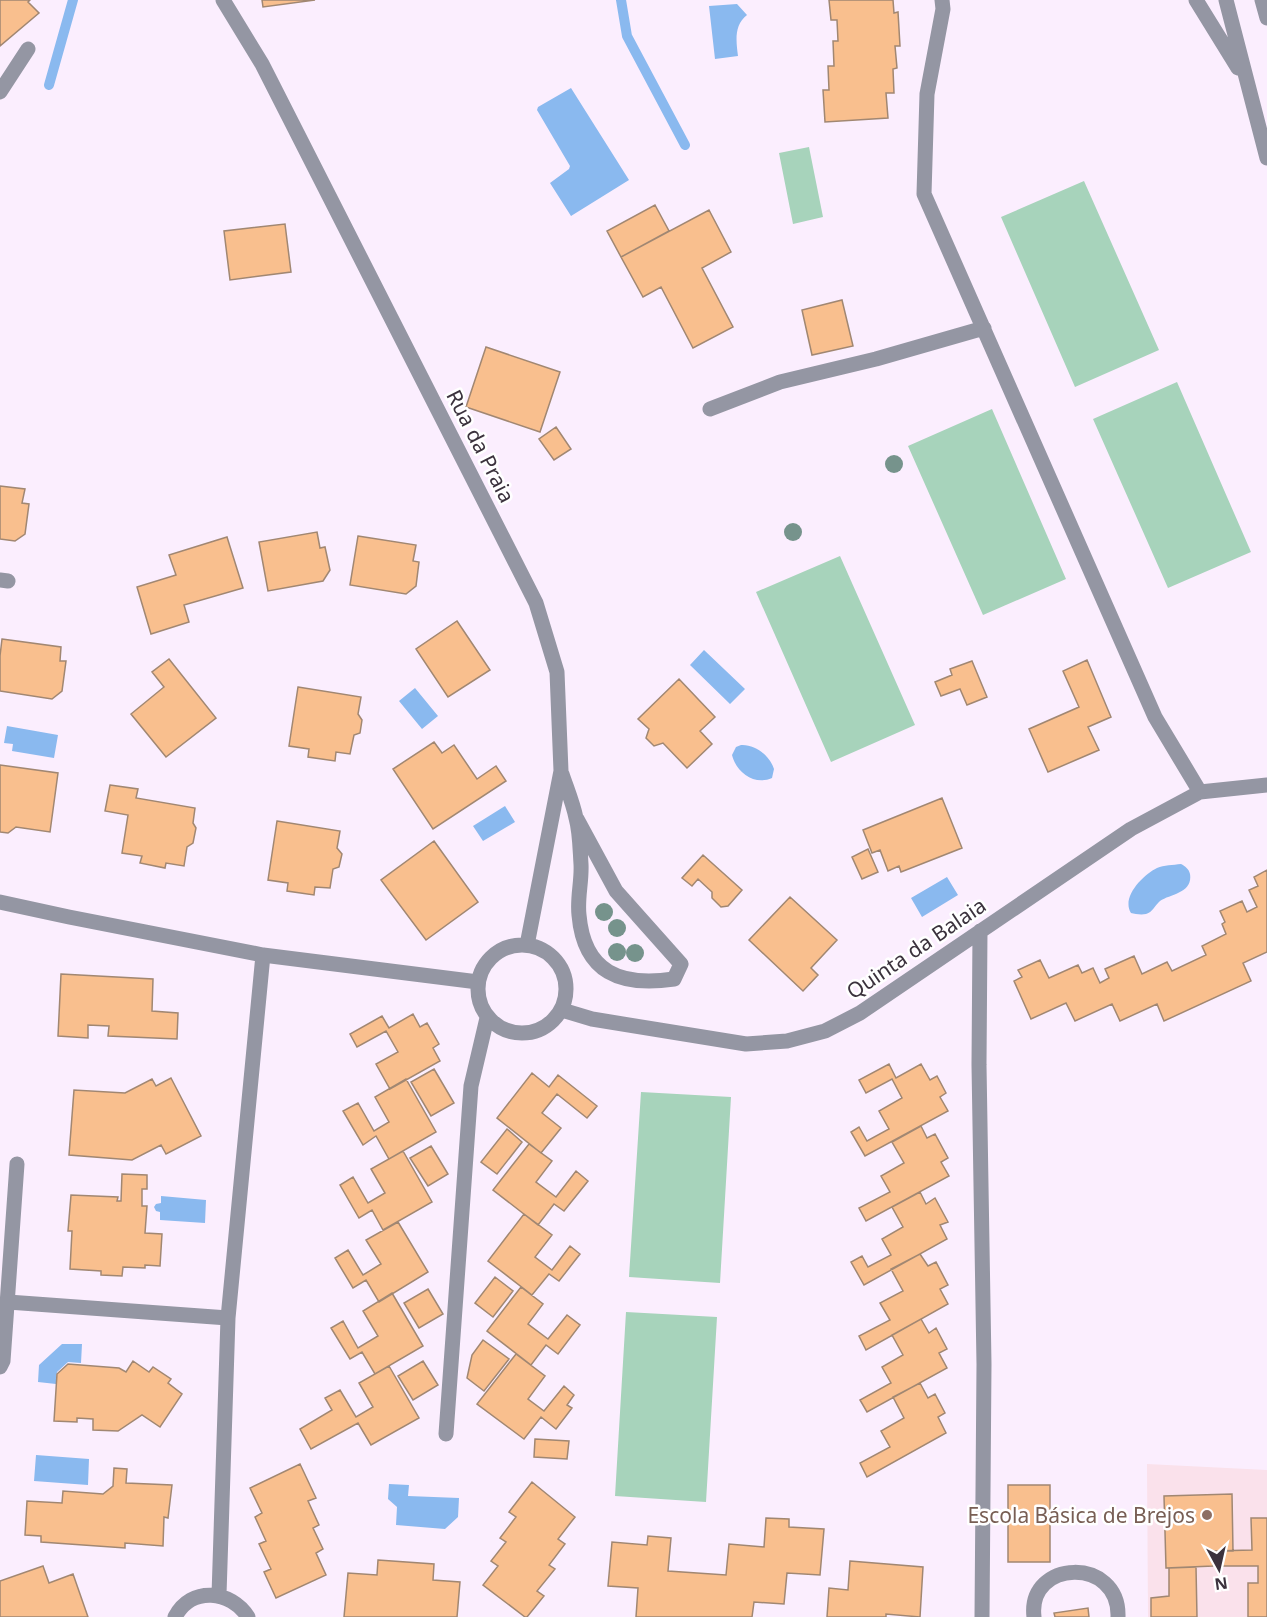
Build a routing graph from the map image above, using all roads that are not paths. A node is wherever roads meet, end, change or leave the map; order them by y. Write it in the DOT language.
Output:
graph roads {
  1 [pos="223,0"];
  2 [pos="942,0"];
  3 [pos="1196,0"];
  4 [pos="1226,0"];
  5 [pos="1262,0"];
  6 [pos="1267,18"];
  7 [pos="28,49"];
  8 [pos="1246,81"];
  9 [pos="0,92"];
  10 [pos="1267,158"];
  11 [pos="984,328"];
  12 [pos="710,410"];
  13 [pos="561,771"];
  14 [pos="1267,785"];
  15 [pos="1200,792"];
  16 [pos="577,819"];
  17 [pos="0,902"];
  18 [pos="980,931"];
  19 [pos="527,945"];
  20 [pos="263,955"];
  21 [pos="478,982"];
  22 [pos="562,1010"];
  23 [pos="487,1018"];
  24 [pos="17,1164"];
  25 [pos="8,1302"];
  26 [pos="228,1318"];
  27 [pos="0,1367"];
  28 [pos="446,1434"];
  29 [pos="219,1595"];
  30 [pos="176,1617"];
  31 [pos="248,1617"];
  32 [pos="982,1617"];
  33 [pos="1034,1617"];
  34 [pos="1118,1617"];
  1 -- 13 [label="street, Rua da Praia"];
  2 -- 11 [label="street"];
  3 -- 8 [label="street"];
  4 -- 8 [label="street"];
  5 -- 6 [label="street"];
  7 -- 9 [label="street"];
  8 -- 10 [label="street"];
  11 -- 12 [label="street"];
  11 -- 15 [label="street"];
  13 -- 16 [label="street"];
  13 -- 19 [label="street, Rua da Praia"];
  14 -- 15 [label="street, Quinta da Balaia"];
  15 -- 18 [label="street, Quinta da Balaia"];
  16 -- 16 [label="street"];
  17 -- 20 [label="street"];
  18 -- 22 [label="street, Quinta da Balaia"];
  18 -- 32 [label="street"];
  19 -- 21 [label="street"];
  19 -- 22 [label="street"];
  20 -- 21 [label="street"];
  20 -- 26 [label="street"];
  21 -- 23 [label="street"];
  22 -- 23 [label="street"];
  23 -- 28 [label="street"];
  24 -- 25 [label="street"];
  25 -- 26 [label="street"];
  25 -- 27 [label="street"];
  26 -- 29 [label="street"];
  29 -- 30 [label="street"];
  29 -- 31 [label="street"];
  33 -- 34 [label="street"];
}
